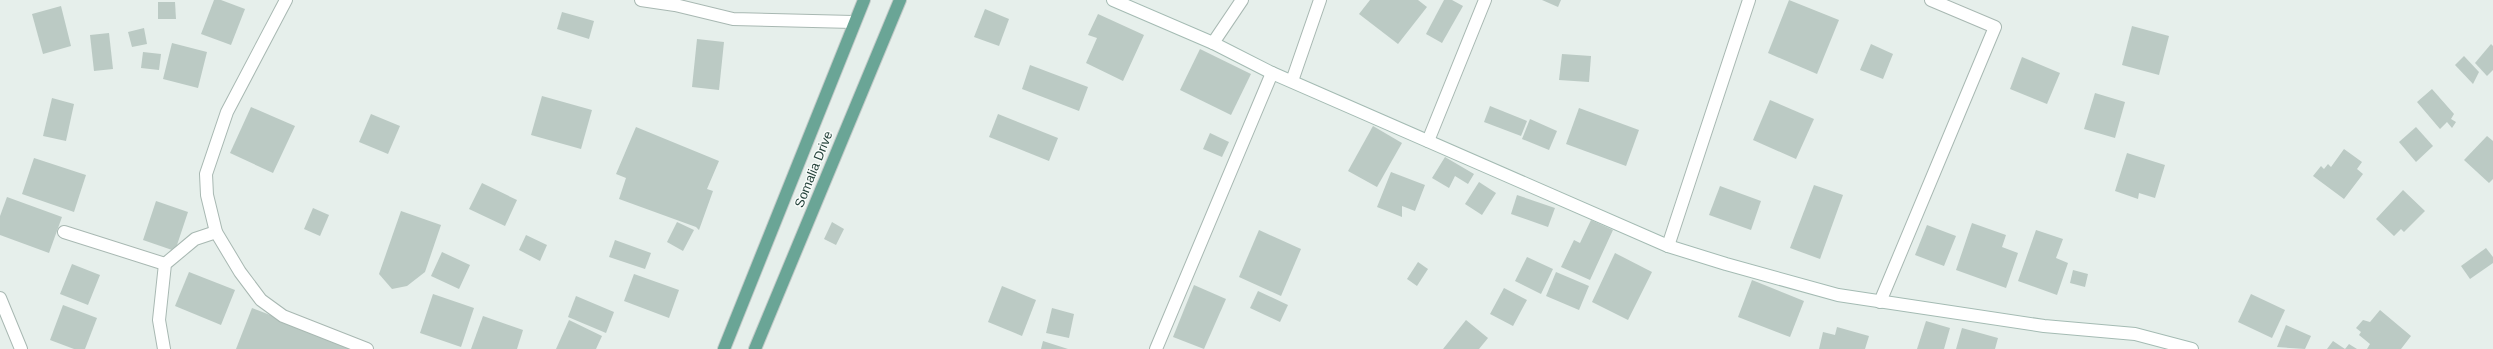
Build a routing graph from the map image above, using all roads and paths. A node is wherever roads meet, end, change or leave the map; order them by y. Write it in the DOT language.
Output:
graph roads {
  1 [pos="286,0"];
  2 [pos="641,0"];
  3 [pos="864,0"];
  4 [pos="900,0"];
  5 [pos="1113,0"];
  6 [pos="1242,0"];
  7 [pos="1320,0"];
  8 [pos="1485,0"];
  9 [pos="1749,0"];
  10 [pos="1931,0"];
  11 [pos="853,22"];
  12 [pos="1213,43"];
  13 [pos="1272,73"];
  14 [pos="1292,81"];
  15 [pos="1428,141"];
  16 [pos="64,232"];
  17 [pos="216,232"];
  18 [pos="1668,246"];
  19 [pos="165,264"];
  20 [pos="0,298"];
  21 [pos="1880,302"];
  22 [pos="21,349"];
  23 [pos="164,349"];
  24 [pos="367,349"];
  25 [pos="724,349"];
  26 [pos="755,349"];
  27 [pos="1156,349"];
  28 [pos="2192,349"];
  1 -- 17 [label="street"];
  2 -- 11 [label="street"];
  3 -- 11 [label="main road, Somalia Drive"];
  4 -- 26 [label="main road, Somalia Drive"];
  5 -- 12 [label="street"];
  6 -- 12 [label="street"];
  7 -- 14 [label="street"];
  8 -- 15 [label="street"];
  9 -- 18 [label="street"];
  10 -- 21 [label="street"];
  11 -- 25 [label="main road, Somalia Drive"];
  12 -- 13 [label="street"];
  13 -- 14 [label="street"];
  13 -- 27 [label="street"];
  14 -- 15 [label="street"];
  15 -- 18 [label="street"];
  16 -- 19 [label="street"];
  17 -- 19 [label="street"];
  17 -- 24 [label="street"];
  18 -- 21 [label="street"];
  19 -- 23 [label="street"];
  20 -- 22 [label="street"];
  21 -- 28 [label="street"];
}
